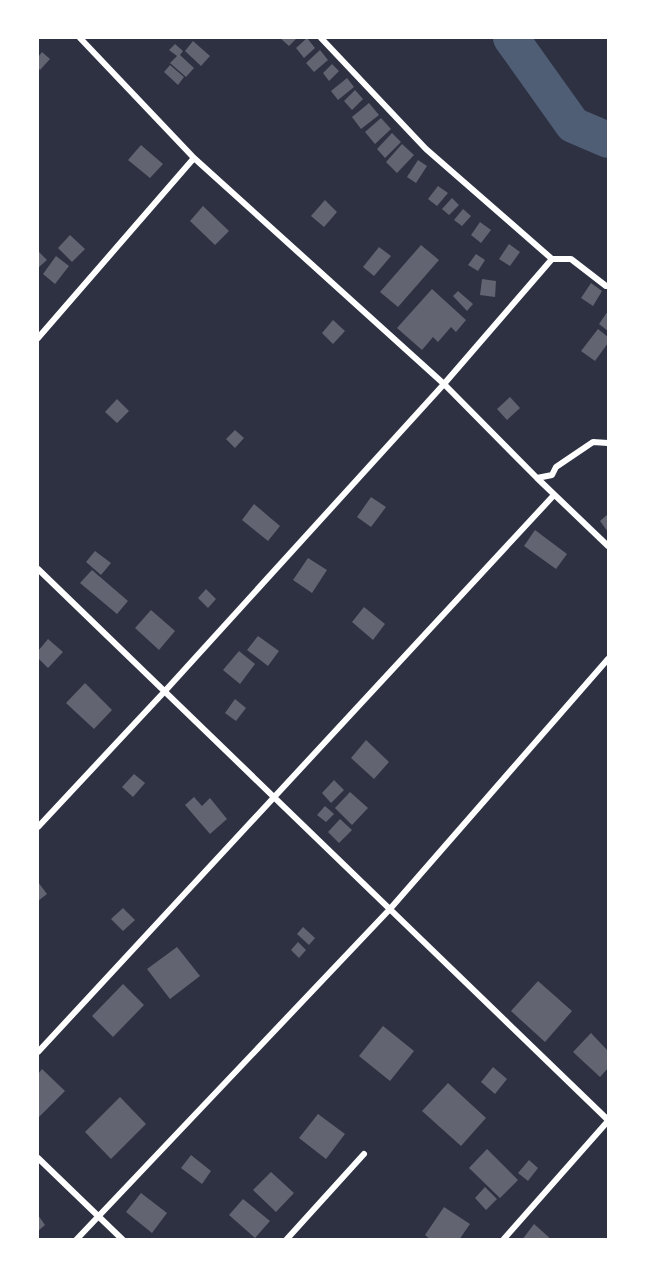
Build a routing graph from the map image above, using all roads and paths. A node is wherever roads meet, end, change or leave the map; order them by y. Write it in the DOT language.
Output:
graph roads {
  1 [pos="80,38"];
  2 [pos="321,38"];
  3 [pos="194,158"];
  4 [pos="552,259"];
  5 [pos="609,286"];
  6 [pos="38,338"];
  7 [pos="444,384"];
  8 [pos="609,443"];
  9 [pos="537,478"];
  10 [pos="554,495"];
  11 [pos="609,546"];
  12 [pos="38,569"];
  13 [pos="609,659"];
  14 [pos="165,691"];
  15 [pos="273,796"];
  16 [pos="38,827"];
  17 [pos="390,909"];
  18 [pos="38,1052"];
  19 [pos="609,1121"];
  20 [pos="364,1154"];
  21 [pos="38,1158"];
  22 [pos="98,1215"];
  23 [pos="76,1239"];
  24 [pos="123,1239"];
  25 [pos="286,1239"];
  26 [pos="503,1239"];
  1 -- 3 [label="street"];
  2 -- 4 [label="street"];
  3 -- 6 [label="street"];
  3 -- 7 [label="street"];
  4 -- 5 [label="street"];
  4 -- 7 [label="street"];
  7 -- 9 [label="street"];
  7 -- 14 [label="street"];
  8 -- 9 [label="street"];
  9 -- 10 [label="street"];
  10 -- 11 [label="street"];
  10 -- 15 [label="street"];
  12 -- 14 [label="street"];
  13 -- 17 [label="street"];
  14 -- 15 [label="street"];
  14 -- 16 [label="street"];
  15 -- 17 [label="street"];
  15 -- 18 [label="street"];
  17 -- 19 [label="street"];
  17 -- 22 [label="street"];
  19 -- 26 [label="street"];
  20 -- 25 [label="street"];
  21 -- 22 [label="street"];
  22 -- 23 [label="street"];
  22 -- 24 [label="street"];
}
